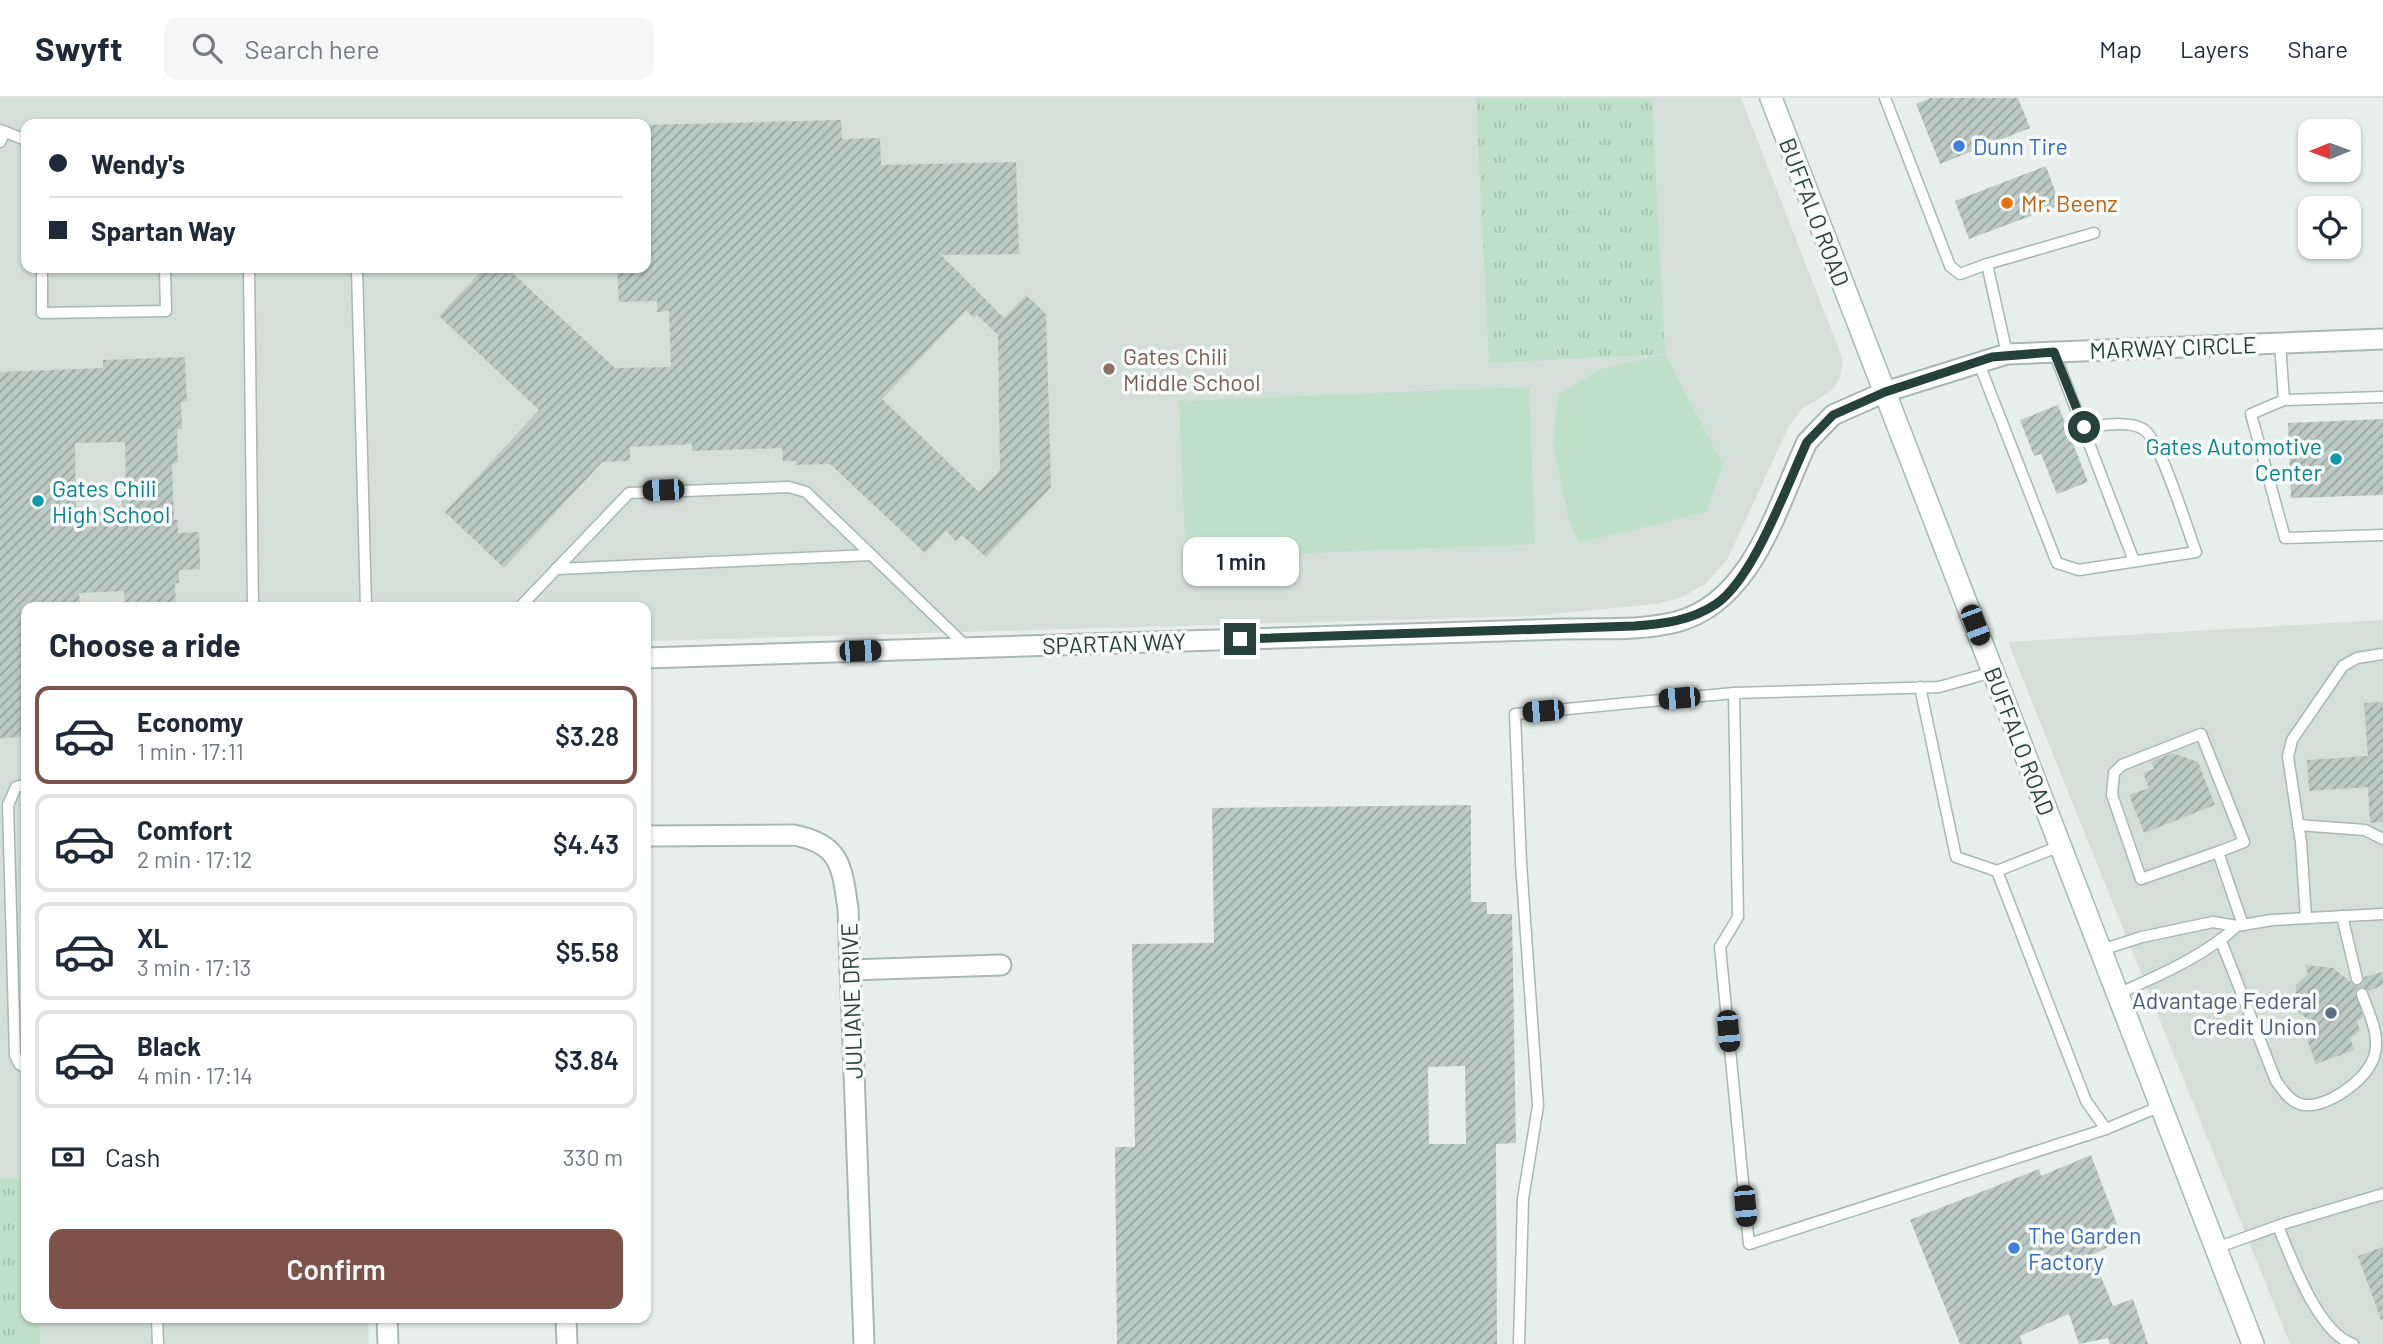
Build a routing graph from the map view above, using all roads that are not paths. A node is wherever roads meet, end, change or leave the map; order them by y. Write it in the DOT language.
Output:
graph roads {
  1 [pos="1771,98"];
  2 [pos="1885,98"];
  3 [pos="3,131"];
  4 [pos="21,138"];
  5 [pos="0,142"];
  6 [pos="2094,233"];
  7 [pos="1987,264"];
  8 [pos="42,273"];
  9 [pos="165,273"];
  10 [pos="249,273"];
  11 [pos="357,273"];
  12 [pos="2383,339"];
  13 [pos="2280,343"];
  14 [pos="2054,352"];
  15 [pos="2007,354"];
  16 [pos="1978,360"];
  17 [pos="1885,392"];
  18 [pos="2383,397"];
  19 [pos="2284,400"];
  20 [pos="2084,427"];
  21 [pos="2383,535"];
  22 [pos="871,555"];
  23 [pos="2134,561"];
  24 [pos="556,569"];
  25 [pos="253,602"];
  26 [pos="366,602"];
  27 [pos="525,602"];
  28 [pos="967,648"];
  29 [pos="2383,654"];
  30 [pos="651,657"];
  31 [pos="1993,672"];
  32 [pos="1920,687"];
  33 [pos="1734,693"];
  34 [pos="21,786"];
  35 [pos="2298,825"];
  36 [pos="651,836"];
  37 [pos="2380,838"];
  38 [pos="2060,846"];
  39 [pos="2218,852"];
  40 [pos="1997,871"];
  41 [pos="2383,914"];
  42 [pos="2342,916"];
  43 [pos="2305,918"];
  44 [pos="2240,925"];
  45 [pos="2221,941"];
  46 [pos="2101,951"];
  47 [pos="1001,965"];
  48 [pos="850,970"];
  49 [pos="2357,979"];
  50 [pos="2118,994"];
  51 [pos="2362,994"];
  52 [pos="21,1065"];
  53 [pos="2161,1106"];
  54 [pos="2106,1129"];
  55 [pos="2383,1194"];
  56 [pos="2278,1226"];
  57 [pos="2216,1248"];
  58 [pos="157,1323"];
  59 [pos="387,1323"];
  60 [pos="566,1323"];
  61 [pos="158,1344"];
  62 [pos="388,1344"];
  63 [pos="567,1344"];
  64 [pos="864,1344"];
  65 [pos="1519,1344"];
  66 [pos="2253,1344"];
  67 [pos="2353,1344"];
  1 -- 17 [label="main road, BUFFALO ROAD"];
  2 -- 7 [label="lane"];
  3 -- 4 [label="lane"];
  3 -- 5 [label="lane"];
  6 -- 7 [label="lane"];
  7 -- 15 [label="lane"];
  8 -- 9 [label="lane"];
  10 -- 25 [label="lane"];
  11 -- 26 [label="lane"];
  12 -- 13 [label="street, MARWAY CIRCLE"];
  13 -- 14 [label="street, MARWAY CIRCLE"];
  13 -- 19 [label="lane"];
  14 -- 15 [label="street, MARWAY CIRCLE"];
  14 -- 20 [label="lane"];
  15 -- 16 [label="street, MARWAY CIRCLE"];
  16 -- 17 [label="street, MARWAY CIRCLE"];
  16 -- 23 [label="lane"];
  17 -- 28 [label="street, SPARTAN WAY"];
  17 -- 31 [label="main road, BUFFALO ROAD"];
  18 -- 19 [label="lane"];
  19 -- 21 [label="lane"];
  20 -- 23 [label="lane"];
  20 -- 23 [label="lane"];
  22 -- 24 [label="lane"];
  22 -- 24 [label="lane"];
  22 -- 28 [label="lane"];
  24 -- 27 [label="lane"];
  28 -- 30 [label="street, SPARTAN WAY"];
  29 -- 35 [label="lane"];
  31 -- 32 [label="lane"];
  31 -- 38 [label="main road, BUFFALO ROAD"];
  32 -- 33 [label="lane"];
  32 -- 40 [label="lane"];
  33 -- 54 [label="lane"];
  33 -- 65 [label="lane"];
  34 -- 52 [label="lane"];
  35 -- 37 [label="lane"];
  35 -- 43 [label="lane"];
  36 -- 48 [label="street, JULIANE DRIVE"];
  38 -- 40 [label="lane"];
  38 -- 46 [label="main road, BUFFALO ROAD"];
  39 -- 39 [label="lane"];
  39 -- 44 [label="lane"];
  40 -- 54 [label="lane"];
  41 -- 42 [label="lane"];
  42 -- 43 [label="lane"];
  42 -- 49 [label="lane"];
  43 -- 44 [label="lane"];
  44 -- 45 [label="lane"];
  44 -- 46 [label="lane"];
  45 -- 50 [label="lane"];
  45 -- 51 [label="lane"];
  46 -- 50 [label="main road, BUFFALO ROAD"];
  47 -- 48 [label="street"];
  48 -- 64 [label="street, JULIANE DRIVE"];
  50 -- 53 [label="main road, BUFFALO ROAD"];
  53 -- 54 [label="lane"];
  53 -- 57 [label="main road, BUFFALO ROAD"];
  55 -- 56 [label="lane"];
  56 -- 57 [label="lane"];
  56 -- 67 [label="lane"];
  57 -- 66 [label="main road, BUFFALO ROAD"];
  58 -- 61 [label="lane"];
  59 -- 62 [label="street"];
  60 -- 63 [label="street"];
}
